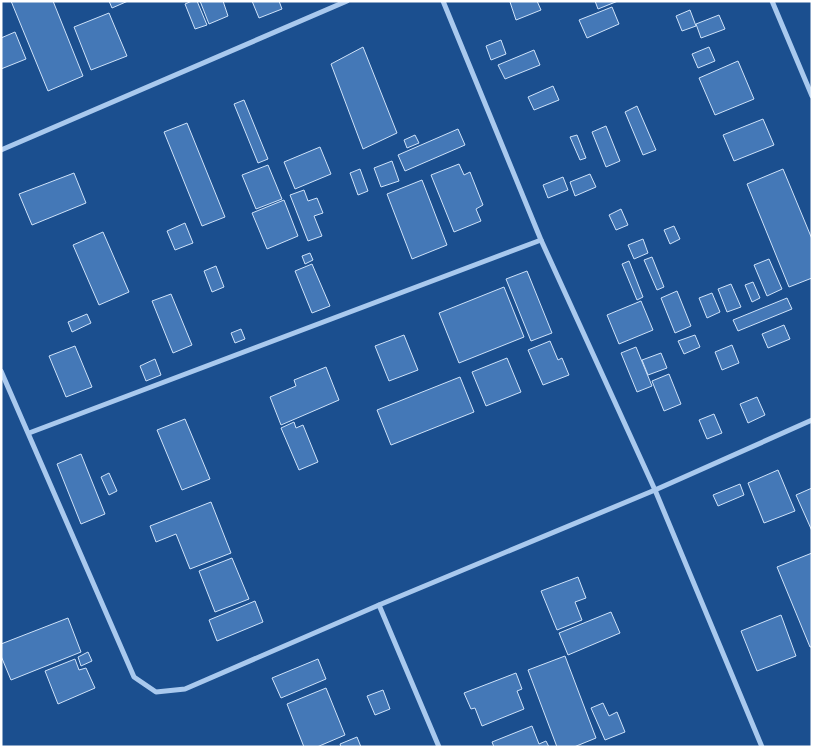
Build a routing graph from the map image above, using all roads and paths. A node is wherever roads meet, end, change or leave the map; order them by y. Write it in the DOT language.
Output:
graph roads {
  1 [pos="347,1"];
  2 [pos="443,1"];
  3 [pos="772,1"];
  4 [pos="812,96"];
  5 [pos="1,150"];
  6 [pos="541,240"];
  7 [pos="1,371"];
  8 [pos="812,420"];
  9 [pos="29,433"];
  10 [pos="655,490"];
  11 [pos="379,605"];
  12 [pos="439,747"];
  13 [pos="762,747"];
  1 -- 5 [label="street"];
  2 -- 6 [label="street"];
  3 -- 4 [label="street"];
  6 -- 9 [label="street"];
  6 -- 10 [label="street"];
  7 -- 9 [label="street"];
  8 -- 10 [label="street"];
  9 -- 11 [label="street"];
  10 -- 11 [label="street"];
  10 -- 13 [label="street"];
  11 -- 12 [label="street"];
}
